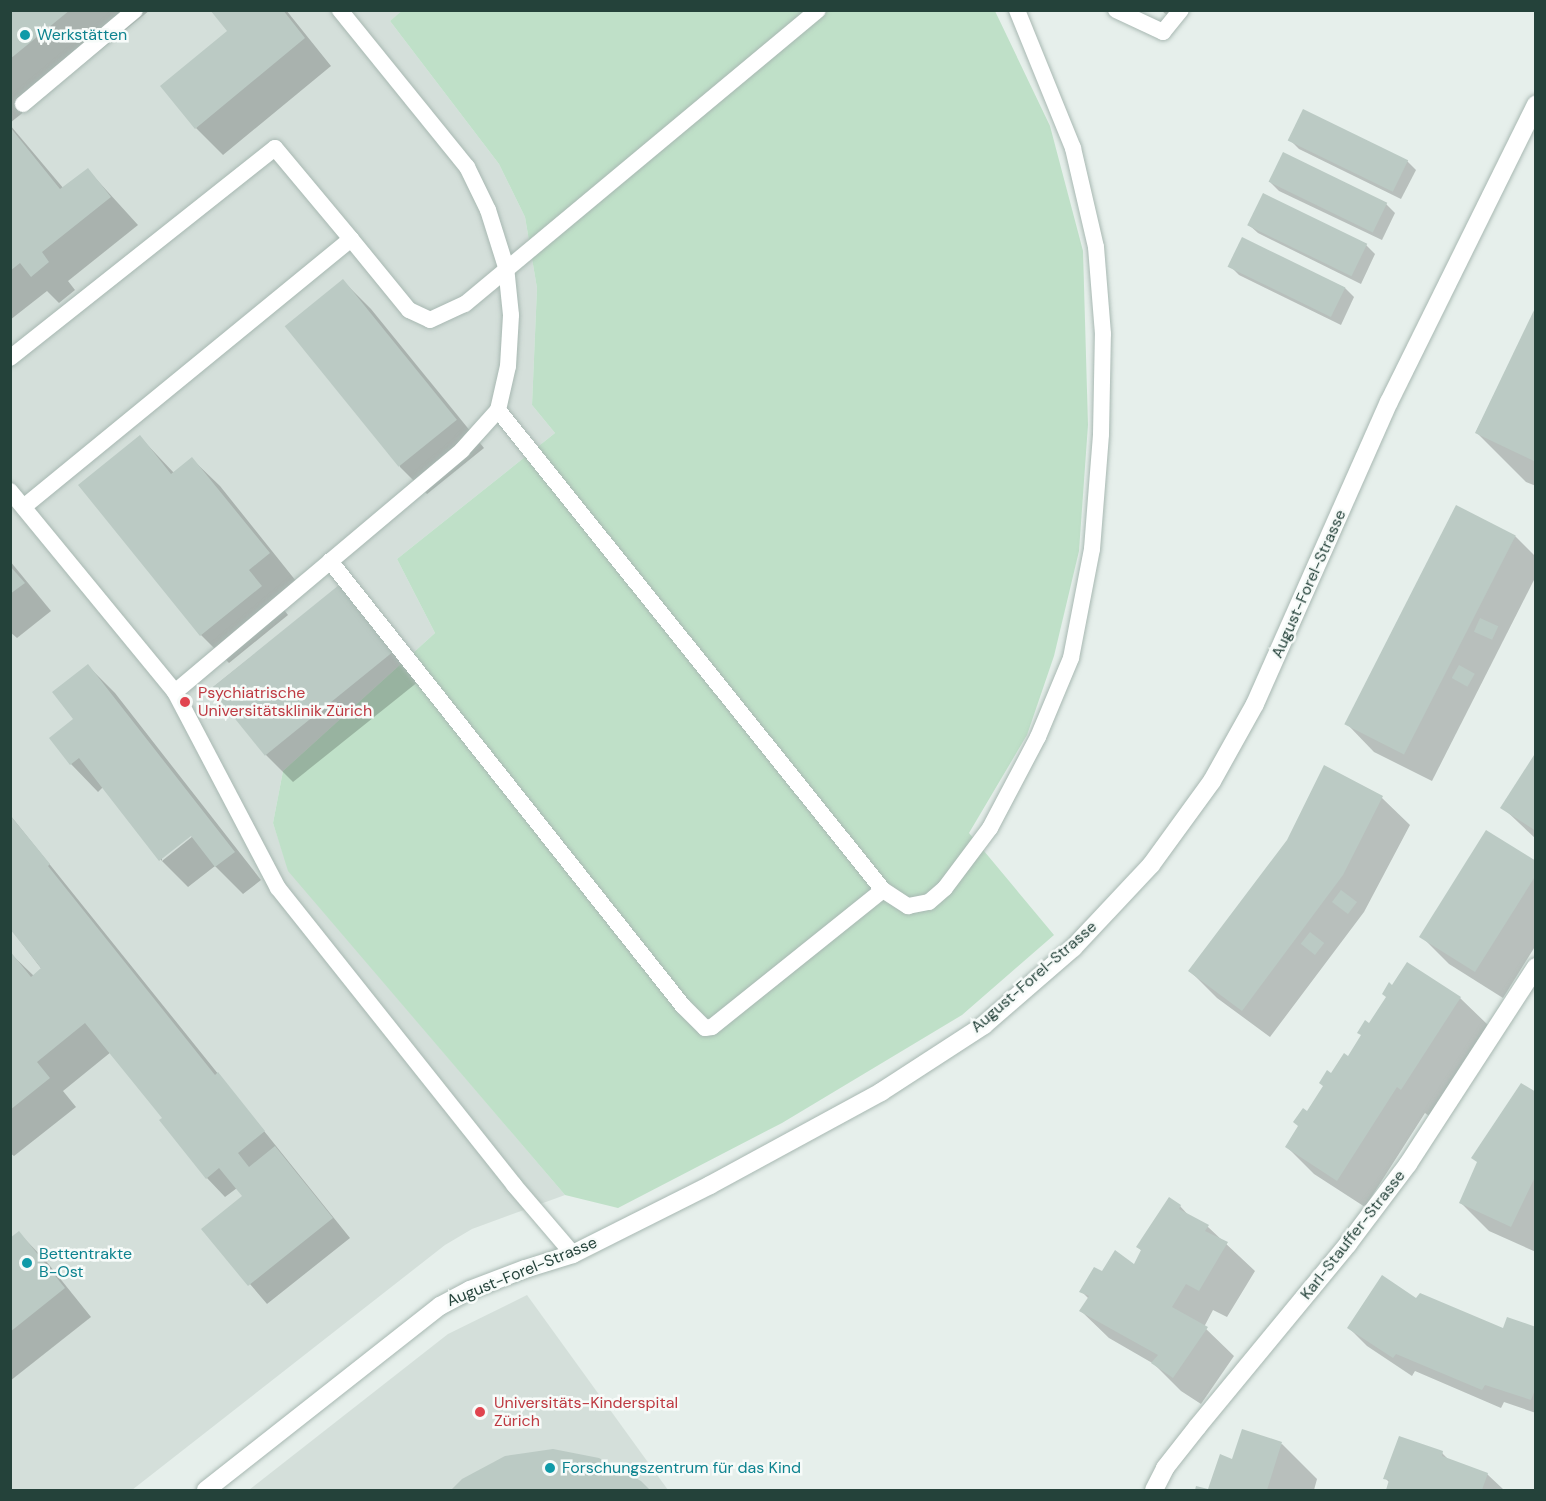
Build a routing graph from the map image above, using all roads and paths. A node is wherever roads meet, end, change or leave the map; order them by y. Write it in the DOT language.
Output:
graph roads {
  1 [pos="135,10"];
  2 [pos="340,10"];
  3 [pos="818,10"];
  4 [pos="1017,10"];
  5 [pos="1116,10"];
  6 [pos="1181,10"];
  7 [pos="23,104"];
  8 [pos="1536,104"];
  9 [pos="351,239"];
  10 [pos="506,267"];
  11 [pos="10,358"];
  12 [pos="498,410"];
  13 [pos="10,491"];
  14 [pos="24,507"];
  15 [pos="330,561"];
  16 [pos="175,692"];
  17 [pos="883,890"];
  18 [pos="1536,967"];
  19 [pos="573,1254"];
  20 [pos="206,1491"];
  21 [pos="1154,1491"];
  1 -- 7 [label="lane"];
  2 -- 10 [label="lane"];
  3 -- 10 [label="lane"];
  4 -- 17 [label="lane"];
  5 -- 6 [label="lane"];
  8 -- 19 [label="street, August-Forel-Strasse"];
  9 -- 10 [label="lane"];
  9 -- 11 [label="lane"];
  9 -- 14 [label="lane"];
  10 -- 12 [label="lane"];
  12 -- 15 [label="lane"];
  12 -- 17 [label="lane"];
  13 -- 14 [label="lane"];
  14 -- 16 [label="lane"];
  15 -- 16 [label="lane"];
  15 -- 17 [label="lane"];
  16 -- 19 [label="lane"];
  18 -- 21 [label="street, Karl-Stauffer-Strasse"];
  19 -- 20 [label="street, August-Forel-Strasse"];
}
